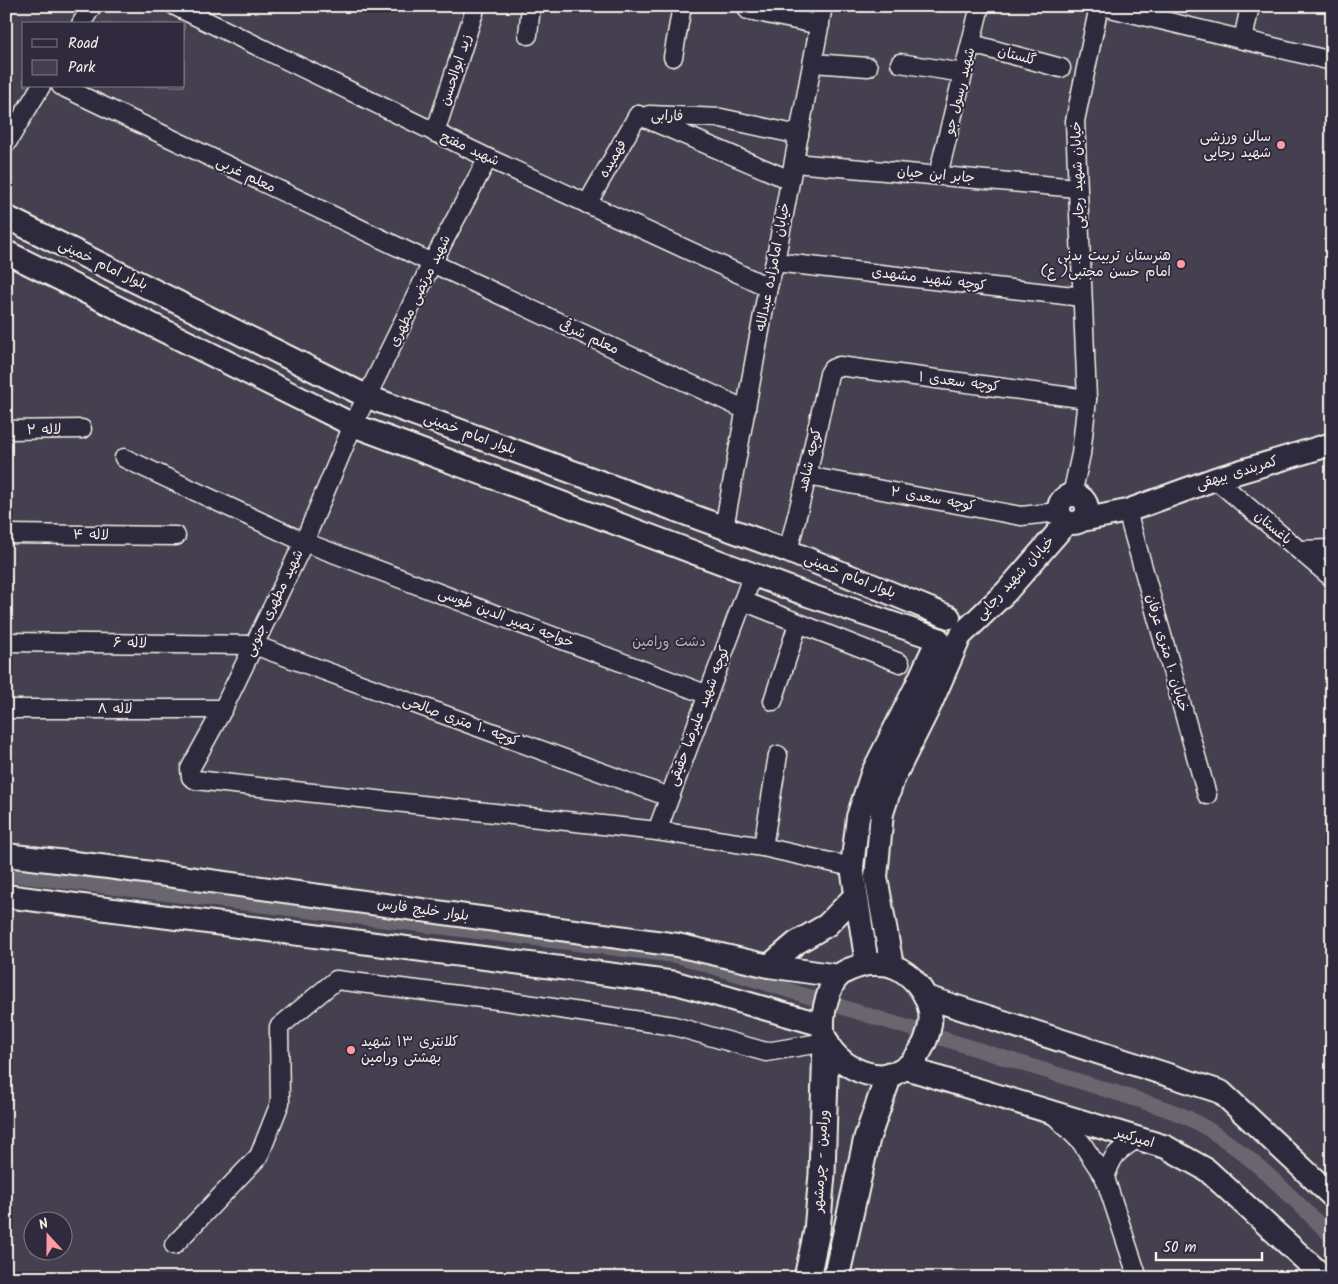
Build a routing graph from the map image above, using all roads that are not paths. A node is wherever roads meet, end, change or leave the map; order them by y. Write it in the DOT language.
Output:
graph roads {
  1 [pos="92,6"];
  2 [pos="175,6"];
  3 [pos="476,6"];
  4 [pos="531,6"];
  5 [pos="682,6"];
  6 [pos="824,6"];
  7 [pos="980,6"];
  8 [pos="1101,6"];
  9 [pos="1250,6"];
  10 [pos="748,10"];
  11 [pos="82,22"];
  12 [pos="820,24"];
  13 [pos="528,35"];
  14 [pos="1243,40"];
  15 [pos="972,44"];
  16 [pos="673,57"];
  17 [pos="1332,61"];
  18 [pos="812,63"];
  19 [pos="900,63"];
  20 [pos="868,67"];
  21 [pos="1061,68"];
  22 [pos="963,73"];
  23 [pos="40,88"];
  24 [pos="65,88"];
  25 [pos="638,115"];
  26 [pos="436,133"];
  27 [pos="799,135"];
  28 [pos="6,144"];
  29 [pos="488,158"];
  30 [pos="794,163"];
  31 [pos="938,175"];
  32 [pos="790,180"];
  33 [pos="1077,188"];
  34 [pos="587,204"];
  35 [pos="6,218"];
  36 [pos="6,252"];
  37 [pos="775,262"];
  38 [pos="432,263"];
  39 [pos="768,287"];
  40 [pos="1082,297"];
  41 [pos="832,369"];
  42 [pos="368,397"];
  43 [pos="1087,399"];
  44 [pos="746,410"];
  45 [pos="353,425"];
  46 [pos="6,430"];
  47 [pos="82,430"];
  48 [pos="1332,444"];
  49 [pos="124,458"];
  50 [pos="807,476"];
  51 [pos="1215,479"];
  52 [pos="1136,507"];
  53 [pos="1073,510"];
  54 [pos="724,528"];
  55 [pos="6,534"];
  56 [pos="176,536"];
  57 [pos="304,542"];
  58 [pos="1332,549"];
  59 [pos="1299,550"];
  60 [pos="788,551"];
  61 [pos="752,574"];
  62 [pos="1332,578"];
  63 [pos="743,601"];
  64 [pos="798,624"];
  65 [pos="953,630"];
  66 [pos="6,642"];
  67 [pos="254,645"];
  68 [pos="900,663"];
  69 [pos="708,694"];
  70 [pos="773,701"];
  71 [pos="224,709"];
  72 [pos="6,710"];
  73 [pos="778,755"];
  74 [pos="1207,795"];
  75 [pos="669,797"];
  76 [pos="657,831"];
  77 [pos="764,847"];
  78 [pos="6,855"];
  79 [pos="852,867"];
  80 [pos="856,894"];
  81 [pos="6,896"];
  82 [pos="867,964"];
  83 [pos="770,966"];
  84 [pos="892,966"];
  85 [pos="926,997"];
  86 [pos="828,1009"];
  87 [pos="897,1072"];
  88 [pos="1050,1112"];
  89 [pos="1138,1138"];
  90 [pos="1105,1178"];
  91 [pos="1332,1196"];
  92 [pos="174,1245"];
  93 [pos="807,1278"];
  94 [pos="836,1278"];
  95 [pos="1138,1278"];
  96 [pos="1325,1278"];
  1 -- 11 [label="street"];
  2 -- 26 [label="street, شهید مفتح"];
  3 -- 26 [label="street, زید ابوالحسن"];
  4 -- 13 [label="street"];
  5 -- 16 [label="street"];
  6 -- 12 [label="street, خیابان امامزاده عبدالله"];
  7 -- 15 [label="street, شهید رسول جو"];
  8 -- 14 [label="street"];
  8 -- 33 [label="street, خیابان شهید رجایی"];
  9 -- 14 [label="street"];
  10 -- 12 [label="street"];
  12 -- 18 [label="street, خیابان امامزاده عبدالله"];
  14 -- 17 [label="street"];
  15 -- 21 [label="street, گلستان"];
  15 -- 22 [label="street, شهید رسول جو"];
  18 -- 20 [label="street"];
  18 -- 27 [label="street, خیابان امامزاده عبدالله"];
  19 -- 22 [label="street"];
  22 -- 31 [label="street, شهید رسول جو"];
  23 -- 28 [label="street"];
  24 -- 38 [label="street, معلم غربی"];
  25 -- 27 [label="street, فارابی"];
  25 -- 32 [label="street, فارابی"];
  25 -- 34 [label="street, فهمیده"];
  26 -- 29 [label="street, شهید مفتح"];
  27 -- 30 [label="street, خیابان امامزاده عبدالله"];
  29 -- 34 [label="street, شهید مفتح"];
  29 -- 38 [label="street, شهید مرتضی مطهری"];
  30 -- 31 [label="street, جابر ابن حیان"];
  30 -- 32 [label="street, خیابان امامزاده عبدالله"];
  31 -- 33 [label="street, جابر ابن حیان"];
  32 -- 37 [label="street, خیابان امامزاده عبدالله"];
  33 -- 40 [label="street, خیابان شهید رجایی"];
  34 -- 39 [label="street, شهید مفتح"];
  35 -- 42 [label="main road, بلوار امام خمینی"];
  36 -- 45 [label="main road, بلوار امام خمینی"];
  37 -- 39 [label="street, خیابان امامزاده عبدالله"];
  37 -- 40 [label="street, کوچه شهید مشهدی"];
  38 -- 42 [label="street, شهید مرتضی مطهری"];
  38 -- 44 [label="street, معلم شرقی"];
  39 -- 44 [label="street, خیابان امامزاده عبدالله"];
  40 -- 43 [label="street, خیابان شهید رجایی"];
  41 -- 43 [label="street, کوچه سعدی ۱"];
  41 -- 50 [label="street, کوچه شاهد"];
  42 -- 45 [label="street, شهید مرتضی مطهری"];
  42 -- 54 [label="main road, بلوار امام خمینی"];
  43 -- 53 [label="street, خیابان شهید رجایی"];
  44 -- 54 [label="street, خیابان امامزاده عبدالله"];
  45 -- 57 [label="street, شهید مطهری جنوبی"];
  45 -- 61 [label="main road, بلوار امام خمینی"];
  46 -- 47 [label="street, لاله ۲"];
  48 -- 51 [label="main road, کمربندی بیهقی"];
  49 -- 57 [label="street, خواجه نصیر الدین طوسی"];
  50 -- 53 [label="street, کوچه سعدی ۲"];
  50 -- 60 [label="street, کوچه شاهد"];
  51 -- 52 [label="main road, کمربندی بیهقی"];
  51 -- 59 [label="street, باغستان"];
  52 -- 53 [label="main road, کمربندی بیهقی"];
  52 -- 74 [label="street, خیابان ۱۰ متری عرفان"];
  53 -- 65 [label="main road, خیابان شهید رجایی"];
  54 -- 60 [label="main road, بلوار امام خمینی"];
  55 -- 56 [label="street, لاله ۴"];
  57 -- 67 [label="street, شهید مطهری جنوبی"];
  57 -- 69 [label="street, خواجه نصیر الدین طوسی"];
  58 -- 59 [label="street"];
  59 -- 62 [label="street, باغستان"];
  60 -- 65 [label="main road, بلوار امام خمینی"];
  61 -- 63 [label="street, کوچه شهید علیرضا حقیقی"];
  61 -- 65 [label="main road, بلوار امام خمینی"];
  63 -- 64 [label="street"];
  63 -- 69 [label="street, کوچه شهید علیرضا حقیقی"];
  64 -- 68 [label="street"];
  64 -- 70 [label="street"];
  65 -- 79 [label="main road"];
  65 -- 84 [label="main road"];
  66 -- 67 [label="street, لاله ۶"];
  67 -- 71 [label="street, شهید مطهری جنوبی"];
  67 -- 75 [label="street, کوچه ۱۰ متری صالحی"];
  69 -- 75 [label="street, کوچه شهید علیرضا حقیقی"];
  71 -- 72 [label="street, لاله ۸"];
  71 -- 76 [label="street, شهید مطهری جنوبی"];
  73 -- 77 [label="street"];
  75 -- 76 [label="street, کوچه شهید علیرضا حقیقی"];
  76 -- 77 [label="street"];
  77 -- 79 [label="street"];
  78 -- 83 [label="main road, بلوار خلیج فارس"];
  79 -- 80 [label="main road"];
  80 -- 82 [label="main road"];
  80 -- 83 [label="main road"];
  81 -- 86 [label="main road"];
  82 -- 84 [label="main road"];
  82 -- 86 [label="main road"];
  83 -- 86 [label="main road, بلوار خلیج فارس"];
  84 -- 85 [label="main road"];
  85 -- 87 [label="main road"];
  85 -- 91 [label="main road"];
  86 -- 87 [label="main road"];
  86 -- 92 [label="street"];
  86 -- 93 [label="highway, ورامین - چرمشهر"];
  87 -- 88 [label="main road, امیرکبیر"];
  87 -- 94 [label="highway"];
  88 -- 89 [label="main road, امیرکبیر"];
  88 -- 90 [label="street"];
  89 -- 90 [label="street"];
  89 -- 96 [label="main road, امیرکبیر"];
  90 -- 95 [label="street"];
}
